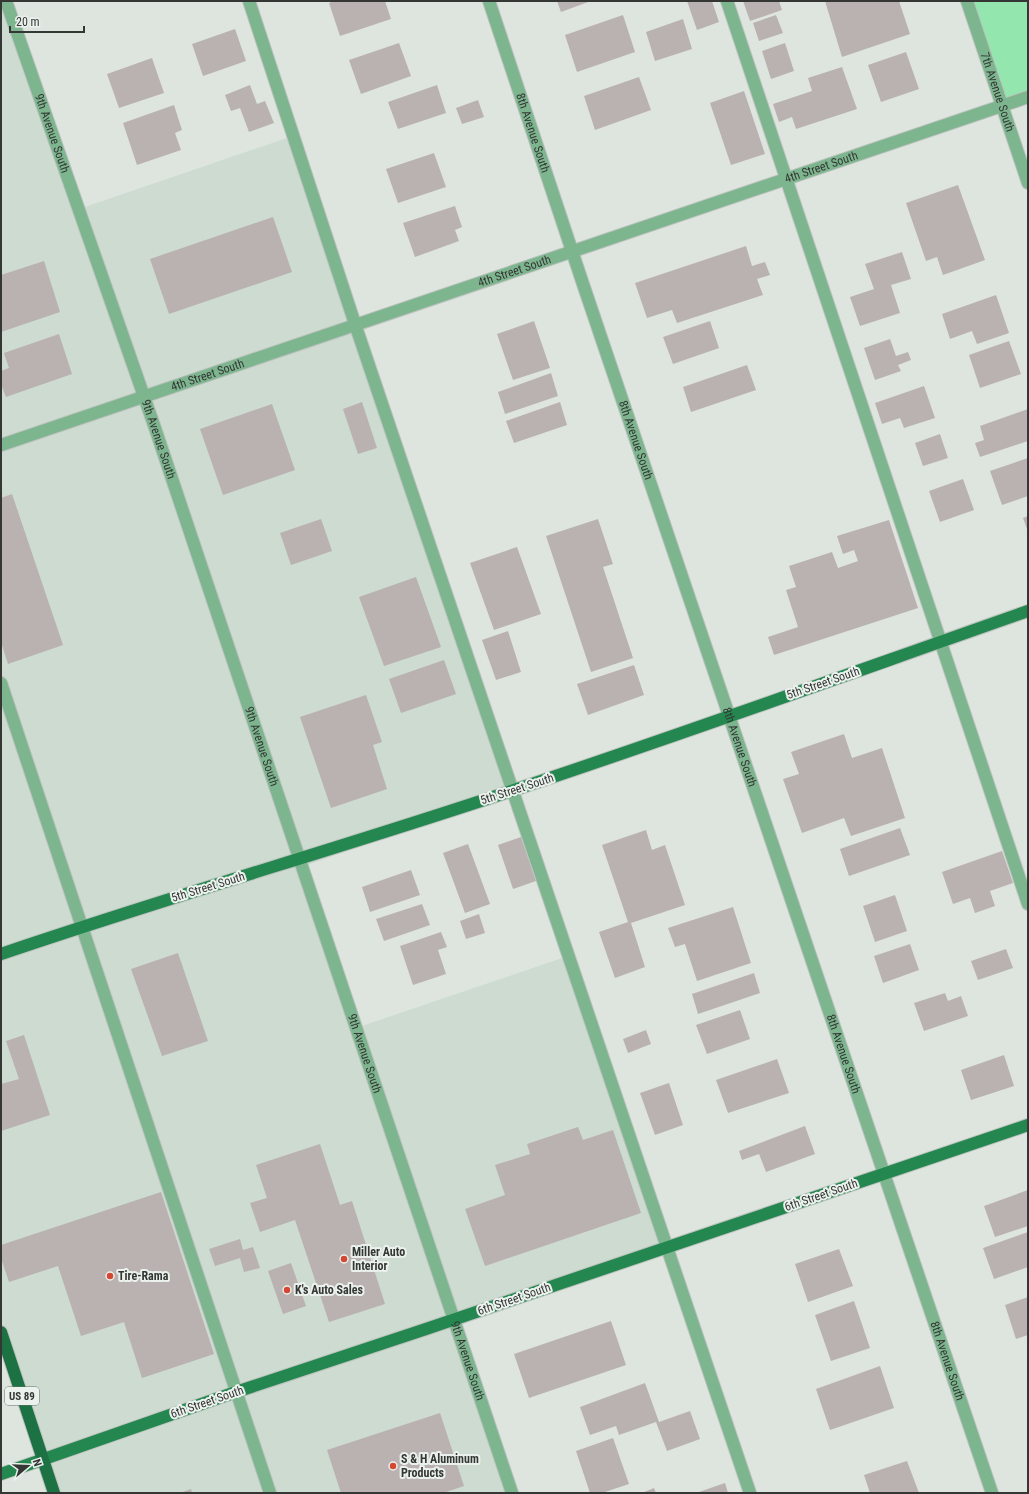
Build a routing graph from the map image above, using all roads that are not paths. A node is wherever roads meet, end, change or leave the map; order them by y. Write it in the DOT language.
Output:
graph roads {
  1 [pos="6,1"];
  2 [pos="249,1"];
  3 [pos="489,1"];
  4 [pos="727,1"];
  5 [pos="967,1"];
  6 [pos="1028,97"];
  7 [pos="1002,106"];
  8 [pos="786,178"];
  9 [pos="1028,183"];
  10 [pos="572,250"];
  11 [pos="355,324"];
  12 [pos="144,396"];
  13 [pos="1,445"];
  14 [pos="1028,611"];
  15 [pos="941,641"];
  16 [pos="1,683"];
  17 [pos="730,716"];
  18 [pos="513,791"];
  19 [pos="299,859"];
  20 [pos="1028,904"];
  21 [pos="83,926"];
  22 [pos="1,954"];
  23 [pos="1028,1125"];
  24 [pos="884,1174"];
  25 [pos="666,1248"];
  26 [pos="454,1320"];
  27 [pos="1,1332"];
  28 [pos="236,1392"];
  29 [pos="43,1460"];
  30 [pos="1,1474"];
  31 [pos="54,1493"];
  32 [pos="270,1493"];
  33 [pos="512,1493"];
  34 [pos="750,1493"];
  35 [pos="992,1493"];
  1 -- 12 [label="street, 9th Avenue South"];
  2 -- 11 [label="street"];
  3 -- 10 [label="street, 8th Avenue South"];
  4 -- 8 [label="street"];
  5 -- 7 [label="street, 7th Avenue South"];
  6 -- 7 [label="street, 4th Street South"];
  7 -- 8 [label="street, 4th Street South"];
  7 -- 9 [label="street, 7th Avenue South"];
  8 -- 10 [label="street, 4th Street South"];
  8 -- 15 [label="street"];
  10 -- 11 [label="street, 4th Street South"];
  10 -- 17 [label="street, 8th Avenue South"];
  11 -- 12 [label="street, 4th Street South"];
  11 -- 18 [label="street"];
  12 -- 13 [label="street, 4th Street South"];
  12 -- 19 [label="street, 9th Avenue South"];
  14 -- 15 [label="main road, 5th Street South"];
  15 -- 17 [label="main road, 5th Street South"];
  15 -- 20 [label="street"];
  16 -- 21 [label="street"];
  17 -- 18 [label="main road, 5th Street South"];
  17 -- 24 [label="street, 8th Avenue South"];
  18 -- 19 [label="main road, 5th Street South"];
  18 -- 25 [label="street"];
  19 -- 21 [label="main road, 5th Street South"];
  19 -- 26 [label="street, 9th Avenue South"];
  21 -- 22 [label="main road, 5th Street South"];
  21 -- 28 [label="street"];
  23 -- 24 [label="main road, 6th Street South"];
  24 -- 25 [label="main road, 6th Street South"];
  24 -- 35 [label="street, 8th Avenue South"];
  25 -- 26 [label="main road, 6th Street South"];
  25 -- 34 [label="street"];
  26 -- 28 [label="main road, 6th Street South"];
  26 -- 33 [label="street, 9th Avenue South"];
  27 -- 29 [label="highway, US 89"];
  28 -- 29 [label="main road, 6th Street South"];
  28 -- 32 [label="street"];
  29 -- 30 [label="main road, 6th Street South"];
  29 -- 31 [label="highway, US 89"];
}
